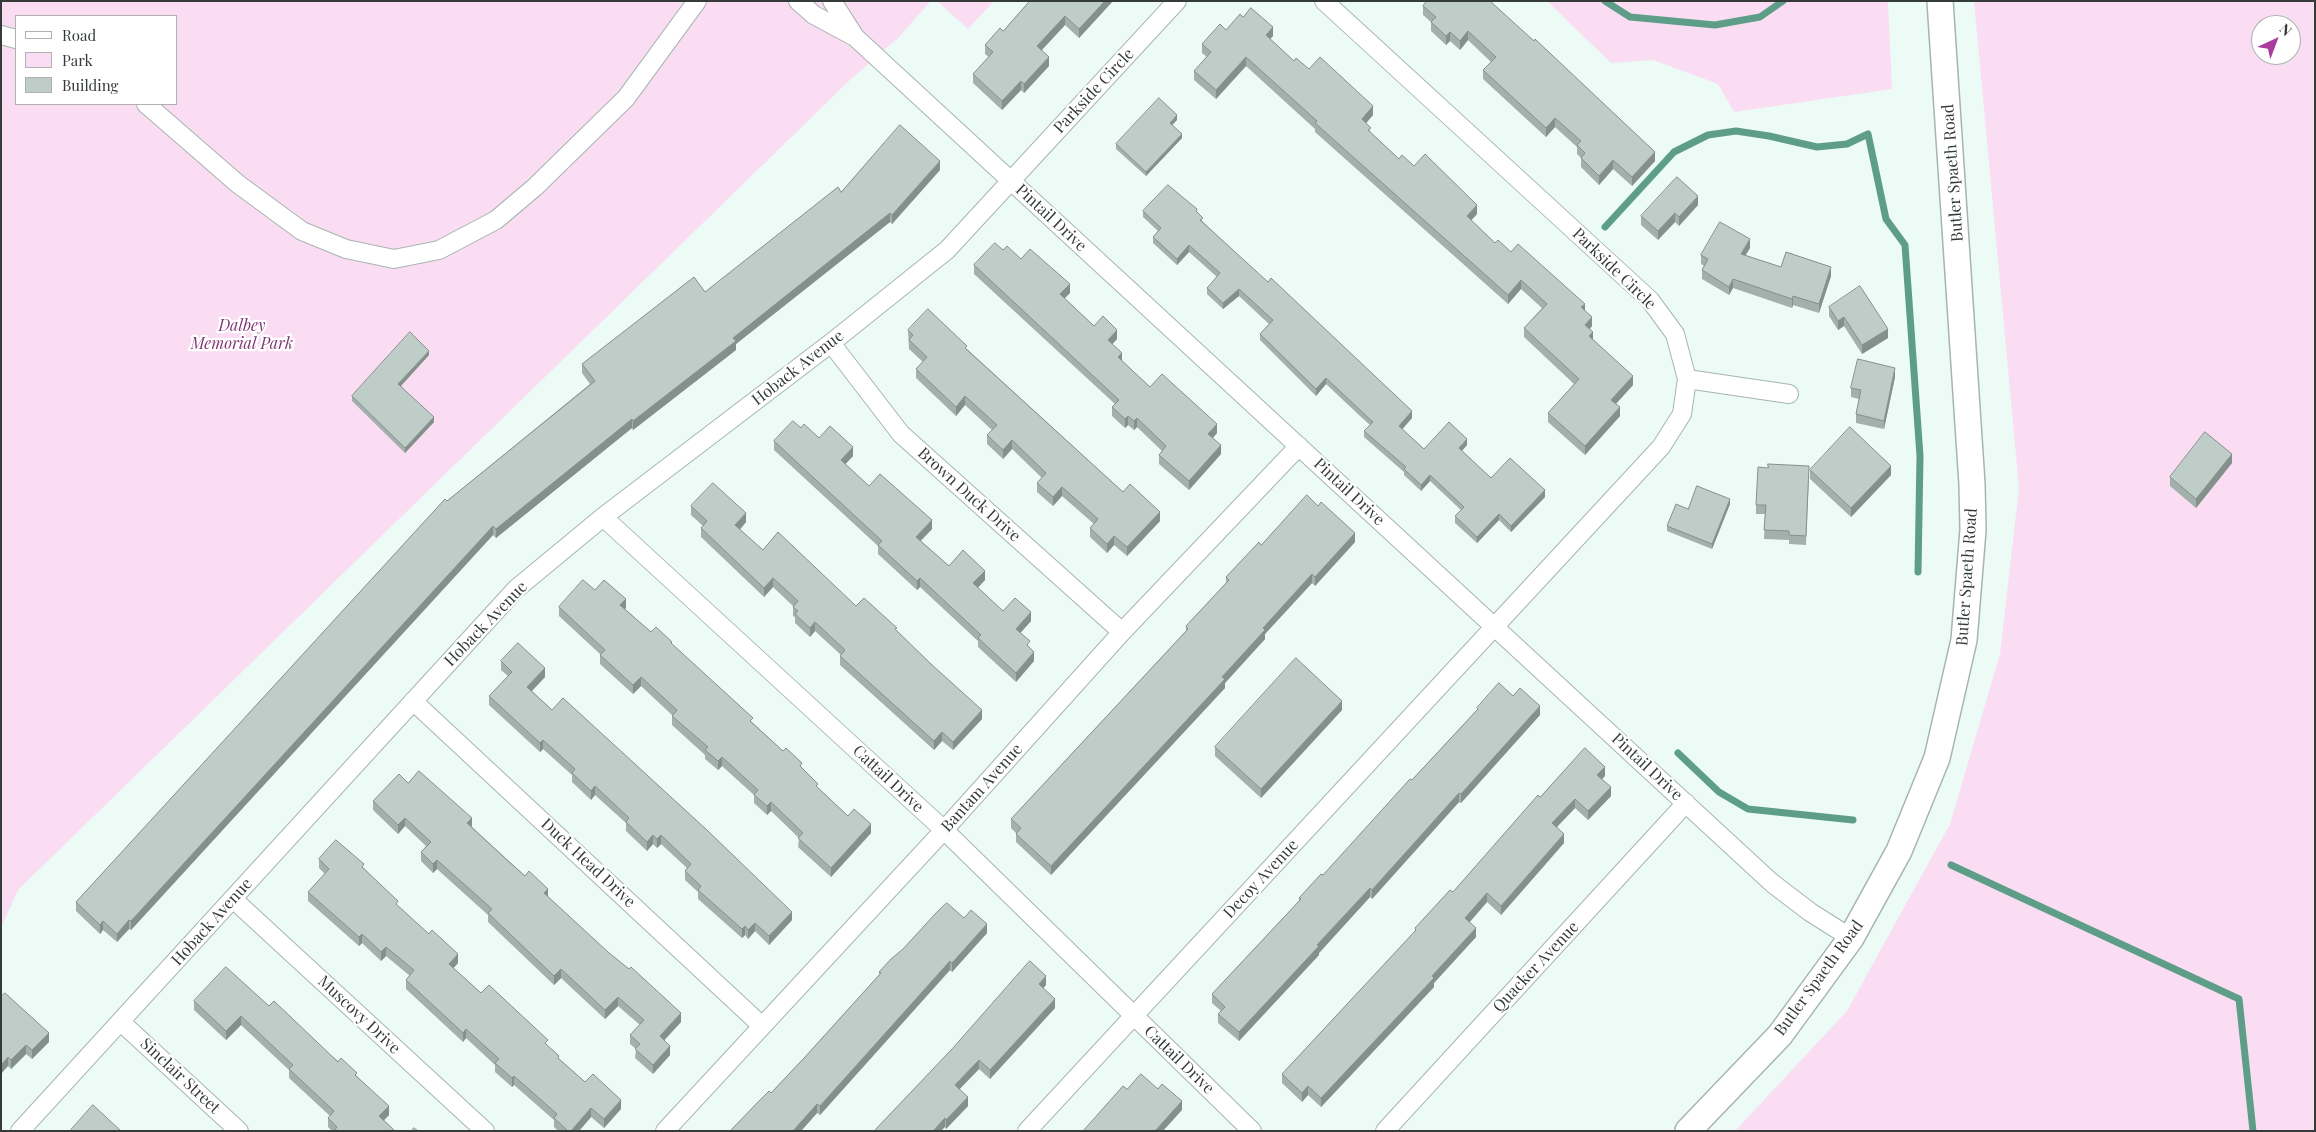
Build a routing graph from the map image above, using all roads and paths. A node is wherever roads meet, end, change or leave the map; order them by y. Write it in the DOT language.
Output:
graph roads {
  1 [pos="697,1"];
  2 [pos="798,1"];
  3 [pos="832,1"];
  4 [pos="1177,1"];
  5 [pos="1324,1"];
  6 [pos="1940,1"];
  7 [pos="1,35"];
  8 [pos="855,37"];
  9 [pos="15,39"];
  10 [pos="147,105"];
  11 [pos="1011,182"];
  12 [pos="831,343"];
  13 [pos="1687,379"];
  14 [pos="1789,394"];
  15 [pos="1299,446"];
  16 [pos="603,517"];
  17 [pos="1495,627"];
  18 [pos="1122,632"];
  19 [pos="413,701"];
  20 [pos="1686,803"];
  21 [pos="944,830"];
  22 [pos="233,899"];
  23 [pos="1851,938"];
  24 [pos="1134,1016"];
  25 [pos="121,1022"];
  26 [pos="762,1026"];
  27 [pos="20,1131"];
  28 [pos="239,1131"];
  29 [pos="485,1131"];
  30 [pos="665,1131"];
  31 [pos="1028,1131"];
  32 [pos="1252,1131"];
  33 [pos="1385,1131"];
  34 [pos="1688,1131"];
  1 -- 10 [label="street"];
  2 -- 8 [label="street, Pintail Drive"];
  3 -- 8 [label="street, Pintail Drive"];
  4 -- 11 [label="street, Parkside Circle"];
  5 -- 13 [label="street, Parkside Circle"];
  6 -- 23 [label="main road, Butler Spaeth Road"];
  7 -- 9 [label="street"];
  8 -- 11 [label="street, Pintail Drive"];
  11 -- 12 [label="street, Hoback Avenue"];
  11 -- 15 [label="street, Pintail Drive"];
  12 -- 16 [label="street, Hoback Avenue"];
  12 -- 18 [label="street, Brown Duck Drive"];
  13 -- 14 [label="street"];
  13 -- 17 [label="street, Parkside Circle"];
  15 -- 17 [label="street, Pintail Drive"];
  15 -- 18 [label="street, Bantam Avenue"];
  16 -- 19 [label="street, Hoback Avenue"];
  16 -- 21 [label="street, Cattail Drive"];
  17 -- 20 [label="street, Pintail Drive"];
  17 -- 24 [label="street, Decoy Avenue"];
  18 -- 21 [label="street, Bantam Avenue"];
  19 -- 22 [label="street, Hoback Avenue"];
  19 -- 26 [label="street, Duck Head Drive"];
  20 -- 23 [label="street, Pintail Drive"];
  20 -- 33 [label="street, Quacker Avenue"];
  21 -- 24 [label="street, Cattail Drive"];
  21 -- 26 [label="street, Bantam Avenue"];
  22 -- 25 [label="street, Hoback Avenue"];
  22 -- 29 [label="street, Muscovy Drive"];
  23 -- 34 [label="main road, Butler Spaeth Road"];
  24 -- 31 [label="street, Decoy Avenue"];
  24 -- 32 [label="street, Cattail Drive"];
  25 -- 27 [label="street, Hoback Avenue"];
  25 -- 28 [label="street, Sinclair Street"];
  26 -- 30 [label="street, Bantam Avenue"];
}
